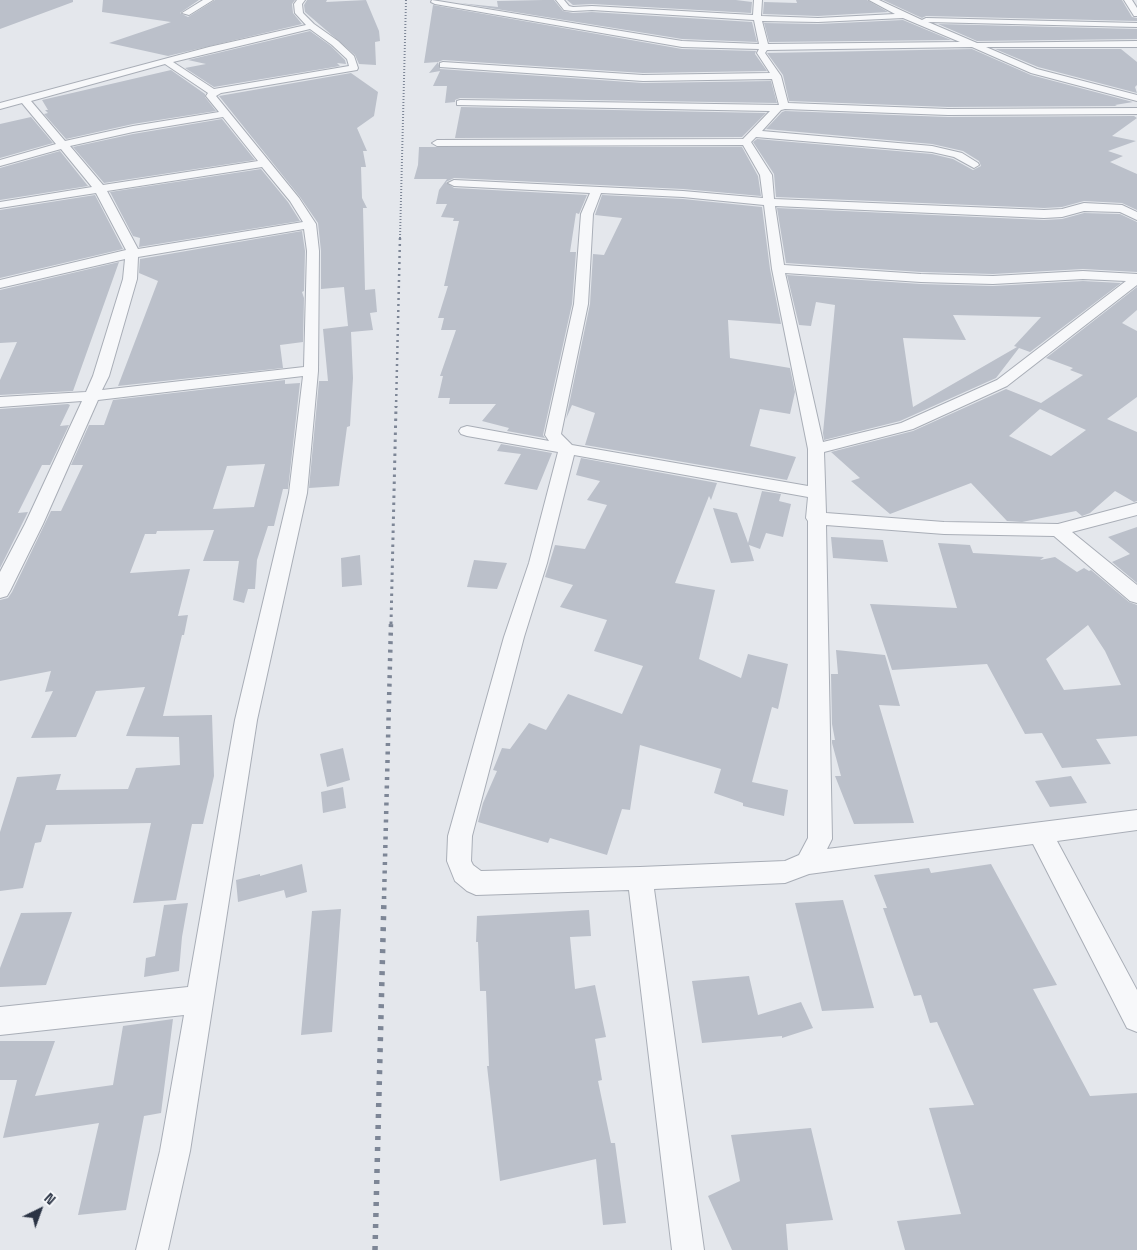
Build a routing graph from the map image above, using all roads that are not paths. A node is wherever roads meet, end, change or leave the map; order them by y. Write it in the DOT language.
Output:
graph roads {
  1 [pos="209,0"];
  2 [pos="301,0"];
  3 [pos="469,0"];
  4 [pos="560,0"];
  5 [pos="758,0"];
  6 [pos="873,0"];
  7 [pos="1128,0"];
  8 [pos="186,13"];
  9 [pos="1137,14"];
  10 [pos="902,15"];
  11 [pos="757,18"];
  12 [pos="914,20"];
  13 [pos="1137,25"];
  14 [pos="311,26"];
  15 [pos="973,44"];
  16 [pos="1137,44"];
  17 [pos="764,47"];
  18 [pos="167,62"];
  19 [pos="443,66"];
  20 [pos="776,76"];
  21 [pos="213,92"];
  22 [pos="1137,98"];
  23 [pos="24,100"];
  24 [pos="460,104"];
  25 [pos="0,106"];
  26 [pos="781,107"];
  27 [pos="1137,111"];
  28 [pos="224,114"];
  29 [pos="755,134"];
  30 [pos="746,142"];
  31 [pos="437,143"];
  32 [pos="64,144"];
  33 [pos="264,162"];
  34 [pos="0,163"];
  35 [pos="974,165"];
  36 [pos="454,183"];
  37 [pos="100,189"];
  38 [pos="597,190"];
  39 [pos="769,202"];
  40 [pos="0,205"];
  41 [pos="1137,216"];
  42 [pos="310,224"];
  43 [pos="132,254"];
  44 [pos="778,269"];
  45 [pos="1137,279"];
  46 [pos="0,284"];
  47 [pos="311,371"];
  48 [pos="92,396"];
  49 [pos="0,402"];
  50 [pos="467,431"];
  51 [pos="567,449"];
  52 [pos="816,449"];
  53 [pos="816,493"];
  54 [pos="1137,509"];
  55 [pos="815,518"];
  56 [pos="1058,530"];
  57 [pos="0,591"];
  58 [pos="1137,596"];
  59 [pos="1137,820"];
  60 [pos="1040,833"];
  61 [pos="808,863"];
  62 [pos="640,878"];
  63 [pos="200,999"];
  64 [pos="1137,1018"];
  65 [pos="0,1021"];
  66 [pos="152,1250"];
  67 [pos="688,1250"];
  1 -- 8 [label="street"];
  2 -- 14 [label="street"];
  3 -- 17 [label="street"];
  4 -- 11 [label="street"];
  5 -- 11 [label="street"];
  6 -- 10 [label="street"];
  7 -- 9 [label="street"];
  10 -- 11 [label="street"];
  10 -- 12 [label="street"];
  11 -- 17 [label="street"];
  12 -- 13 [label="street"];
  12 -- 15 [label="street"];
  14 -- 18 [label="street"];
  14 -- 21 [label="street"];
  15 -- 16 [label="street"];
  15 -- 17 [label="street"];
  15 -- 22 [label="street"];
  17 -- 20 [label="street"];
  18 -- 21 [label="street"];
  18 -- 23 [label="street"];
  19 -- 20 [label="street"];
  20 -- 26 [label="street"];
  21 -- 28 [label="street"];
  23 -- 25 [label="street"];
  23 -- 32 [label="street"];
  24 -- 26 [label="street"];
  26 -- 27 [label="street"];
  26 -- 29 [label="street"];
  28 -- 32 [label="street"];
  28 -- 33 [label="street"];
  29 -- 30 [label="street"];
  29 -- 35 [label="street"];
  30 -- 31 [label="street"];
  30 -- 39 [label="street"];
  32 -- 34 [label="street"];
  32 -- 37 [label="street"];
  33 -- 37 [label="street"];
  33 -- 42 [label="street"];
  36 -- 38 [label="street"];
  37 -- 40 [label="street"];
  37 -- 43 [label="street"];
  38 -- 39 [label="street"];
  38 -- 51 [label="street"];
  39 -- 41 [label="street"];
  39 -- 44 [label="street"];
  42 -- 43 [label="street"];
  42 -- 47 [label="street"];
  43 -- 46 [label="street"];
  43 -- 48 [label="street"];
  44 -- 45 [label="street"];
  44 -- 52 [label="street"];
  45 -- 52 [label="street"];
  47 -- 48 [label="street"];
  47 -- 63 [label="street"];
  48 -- 49 [label="street"];
  48 -- 57 [label="street"];
  50 -- 51 [label="street"];
  51 -- 53 [label="street"];
  51 -- 62 [label="street"];
  52 -- 53 [label="street"];
  53 -- 55 [label="street"];
  54 -- 56 [label="street"];
  55 -- 56 [label="street"];
  55 -- 61 [label="street"];
  56 -- 58 [label="street"];
  59 -- 60 [label="street"];
  60 -- 61 [label="street"];
  60 -- 64 [label="street"];
  61 -- 62 [label="street"];
  62 -- 67 [label="street"];
  63 -- 65 [label="street"];
  63 -- 66 [label="street"];
}
